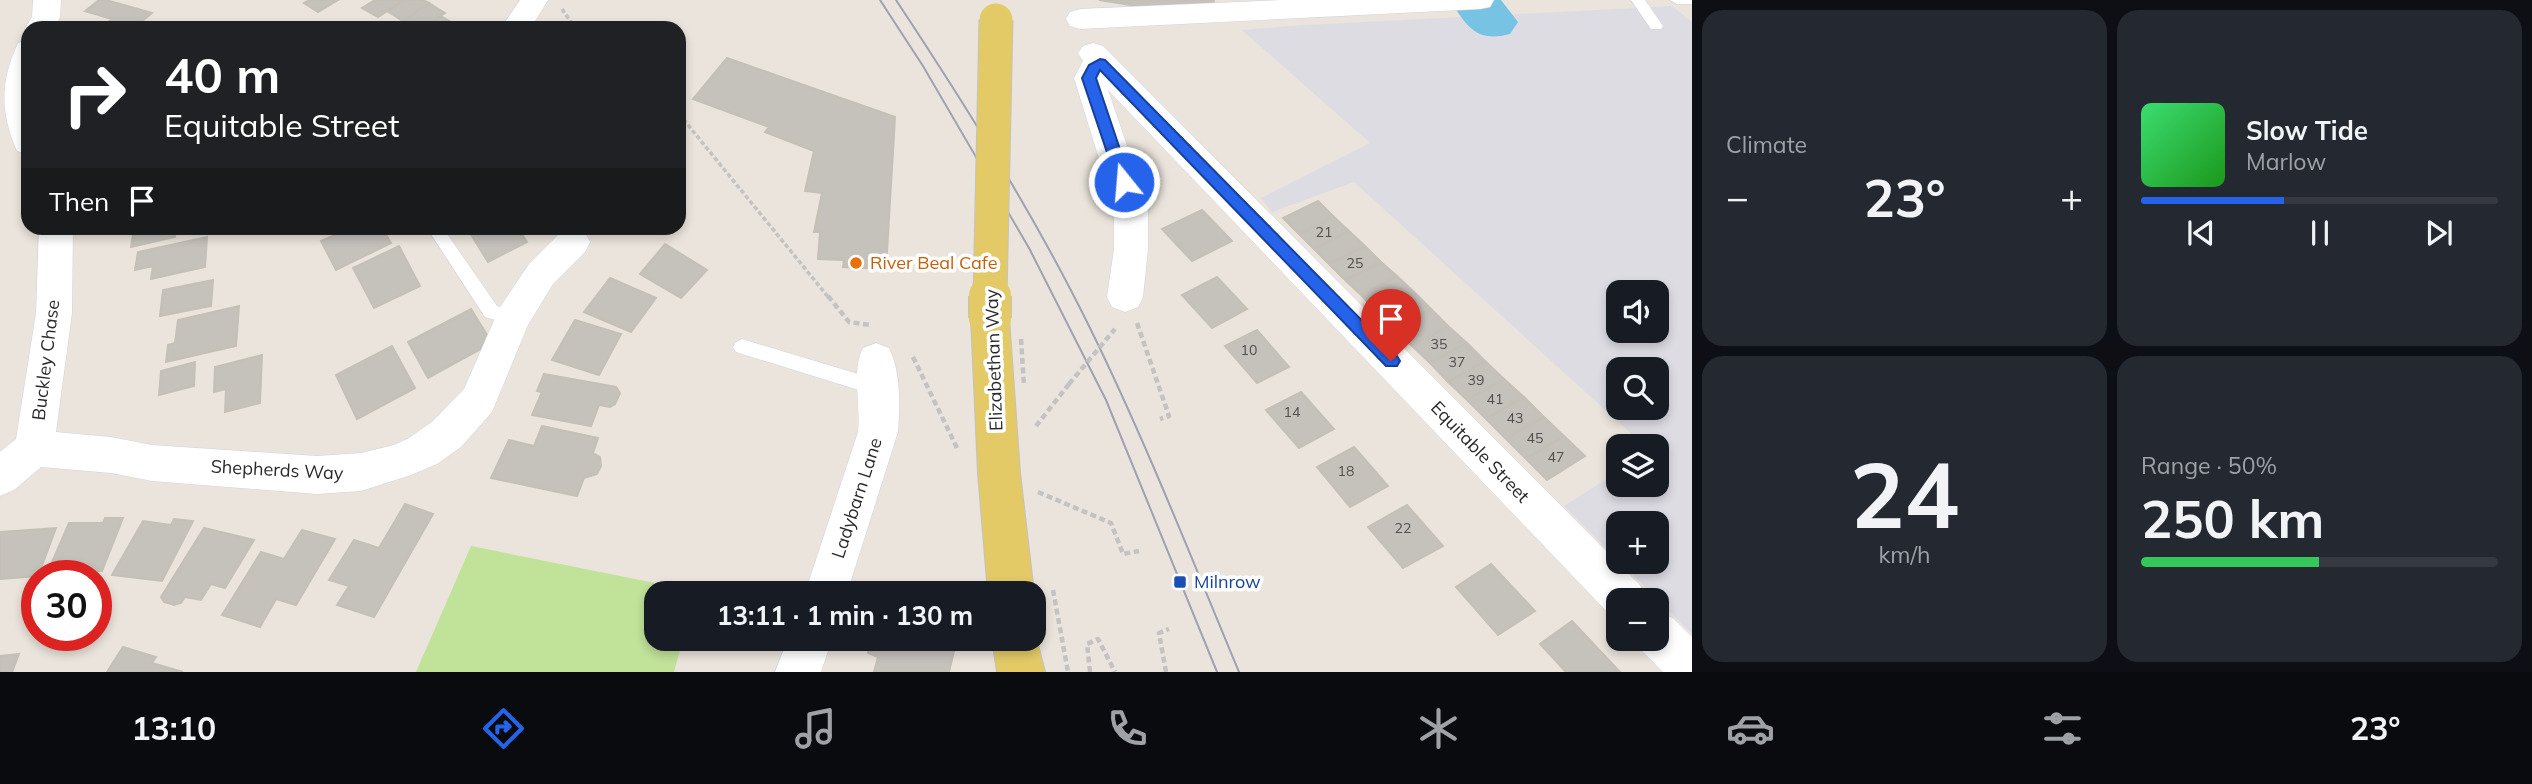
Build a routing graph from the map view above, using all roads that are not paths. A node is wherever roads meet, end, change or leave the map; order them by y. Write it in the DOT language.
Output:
graph roads {
  1 [pos="47,0"];
  2 [pos="534,0"];
  3 [pos="1451,0"];
  4 [pos="1480,0"];
  5 [pos="1638,0"];
  6 [pos="1677,0"];
  7 [pos="1692,0"];
  8 [pos="1460,1"];
  9 [pos="998,10"];
  10 [pos="1078,10"];
  11 [pos="44,21"];
  12 [pos="520,21"];
  13 [pos="1656,26"];
  14 [pos="21,45"];
  15 [pos="0,47"];
  16 [pos="1100,63"];
  17 [pos="21,65"];
  18 [pos="21,129"];
  19 [pos="56,235"];
  20 [pos="440,235"];
  21 [pos="573,242"];
  22 [pos="1130,307"];
  23 [pos="513,318"];
  24 [pos="742,347"];
  25 [pos="885,356"];
  26 [pos="34,448"];
  27 [pos="0,477"];
  28 [pos="830,581"];
  29 [pos="1010,581"];
  30 [pos="1613,588"];
  31 [pos="1669,646"];
  32 [pos="806,651"];
  33 [pos="1017,651"];
  34 [pos="1692,669"];
  35 [pos="798,672"];
  36 [pos="1021,672"];
  1 -- 11 [label="street"];
  2 -- 12 [label="street"];
  3 -- 8 [label="street"];
  3 -- 10 [label="street"];
  4 -- 8 [label="street"];
  5 -- 13 [label="lane"];
  6 -- 7 [label="lane"];
  9 -- 29 [label="main road, Elizabethan Way, bridge"];
  10 -- 16 [label="street, Equitable Street"];
  14 -- 15 [label="street"];
  16 -- 22 [label="street"];
  16 -- 30 [label="street, Equitable Street"];
  17 -- 18 [label="street"];
  19 -- 26 [label="street, Buckley Chase"];
  20 -- 23 [label="lane"];
  21 -- 23 [label="street, Shepherds Way"];
  23 -- 26 [label="street, Shepherds Way"];
  24 -- 25 [label="lane"];
  25 -- 28 [label="street, Ladybarn Lane"];
  26 -- 27 [label="street"];
  31 -- 34 [label="street"];
  32 -- 35 [label="street"];
  33 -- 36 [label="main road"];
}
